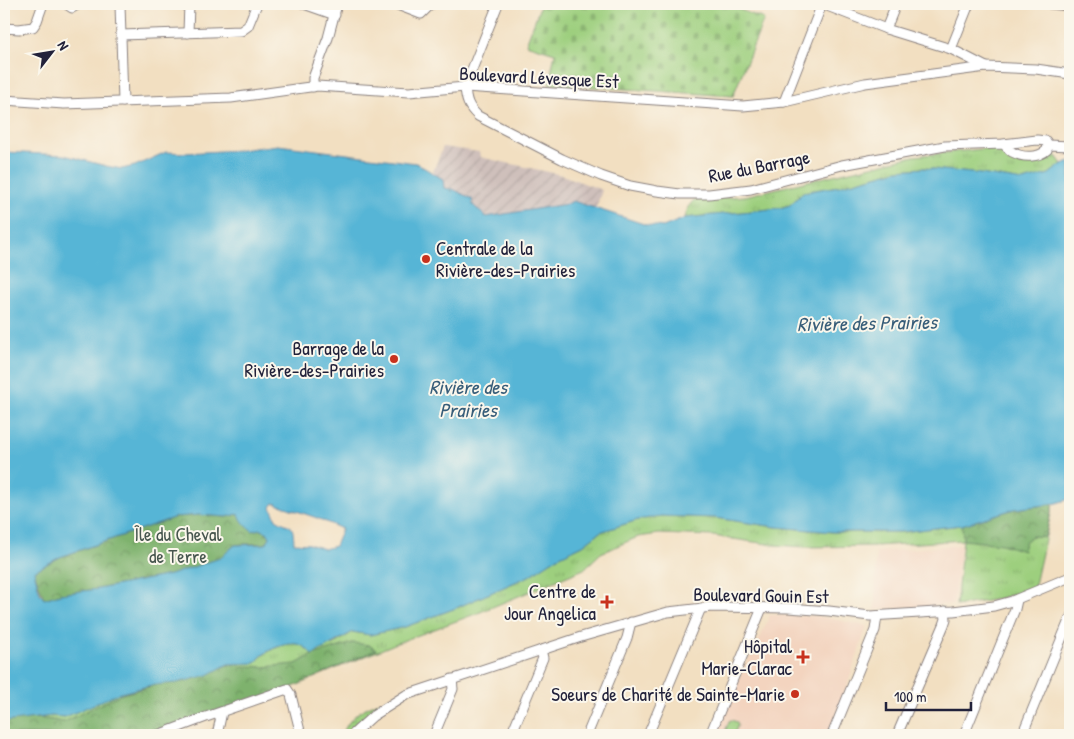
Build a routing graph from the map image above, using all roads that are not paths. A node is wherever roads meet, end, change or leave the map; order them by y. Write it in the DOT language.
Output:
graph roads {
  1 [pos="43,4"];
  2 [pos="66,4"];
  3 [pos="79,4"];
  4 [pos="120,4"];
  5 [pos="189,4"];
  6 [pos="257,4"];
  7 [pos="304,4"];
  8 [pos="337,4"];
  9 [pos="395,4"];
  10 [pos="431,4"];
  11 [pos="498,4"];
  12 [pos="822,4"];
  13 [pos="896,4"];
  14 [pos="969,4"];
  15 [pos="1050,4"];
  16 [pos="1070,6"];
  17 [pos="335,15"];
  18 [pos="4,28"];
  19 [pos="886,29"];
  20 [pos="188,33"];
  21 [pos="121,35"];
  22 [pos="951,48"];
  23 [pos="986,68"];
  24 [pos="1070,74"];
  25 [pos="313,87"];
  26 [pos="465,87"];
  27 [pos="4,100"];
  28 [pos="123,102"];
  29 [pos="784,102"];
  30 [pos="1003,144"];
  31 [pos="1048,145"];
  32 [pos="1070,146"];
  33 [pos="1070,577"];
  34 [pos="1017,600"];
  35 [pos="700,608"];
  36 [pos="762,608"];
  37 [pos="945,612"];
  38 [pos="877,616"];
  39 [pos="1070,618"];
  40 [pos="631,622"];
  41 [pos="541,650"];
  42 [pos="452,679"];
  43 [pos="222,712"];
  44 [pos="158,735"];
  45 [pos="217,735"];
  46 [pos="301,735"];
  47 [pos="352,735"];
  48 [pos="434,735"];
  49 [pos="511,735"];
  50 [pos="587,735"];
  51 [pos="648,735"];
  52 [pos="710,735"];
  53 [pos="832,735"];
  54 [pos="898,735"];
  55 [pos="964,735"];
  56 [pos="1022,735"];
  1 -- 18 [label="street"];
  2 -- 3 [label="street"];
  4 -- 21 [label="street"];
  5 -- 20 [label="street"];
  6 -- 20 [label="street"];
  7 -- 17 [label="street"];
  8 -- 17 [label="street"];
  9 -- 10 [label="street"];
  11 -- 26 [label="street"];
  12 -- 19 [label="street"];
  12 -- 29 [label="street"];
  13 -- 19 [label="street"];
  14 -- 22 [label="street"];
  15 -- 16 [label="street"];
  17 -- 25 [label="street"];
  19 -- 22 [label="street"];
  20 -- 21 [label="street"];
  21 -- 28 [label="street"];
  22 -- 23 [label="street"];
  23 -- 24 [label="street, Boulevard Lévesque Est"];
  23 -- 29 [label="street, Boulevard Lévesque Est"];
  25 -- 26 [label="street, Boulevard Lévesque Est"];
  25 -- 28 [label="street, Boulevard Lévesque Est"];
  26 -- 29 [label="street, Boulevard Lévesque Est"];
  26 -- 30 [label="street, Rue du Barrage"];
  27 -- 28 [label="street, Boulevard Lévesque Est"];
  30 -- 31 [label="street, Rue du Barrage"];
  30 -- 31 [label="street"];
  31 -- 32 [label="street, Rue du Barrage"];
  33 -- 34 [label="street, Boulevard Gouin Est"];
  34 -- 37 [label="street, Boulevard Gouin Est"];
  34 -- 55 [label="street"];
  35 -- 36 [label="street, Boulevard Gouin Est"];
  35 -- 40 [label="street, Boulevard Gouin Est"];
  35 -- 51 [label="street"];
  36 -- 38 [label="street, Boulevard Gouin Est"];
  36 -- 52 [label="street"];
  37 -- 38 [label="street, Boulevard Gouin Est"];
  37 -- 54 [label="street"];
  38 -- 53 [label="street"];
  39 -- 56 [label="street"];
  40 -- 41 [label="street, Boulevard Gouin Est"];
  40 -- 50 [label="street"];
  41 -- 42 [label="street, Boulevard Gouin Est"];
  41 -- 49 [label="street"];
  42 -- 47 [label="street, Boulevard Gouin Est"];
  42 -- 48 [label="street"];
  43 -- 44 [label="street"];
  43 -- 45 [label="street"];
  43 -- 46 [label="street"];
}
